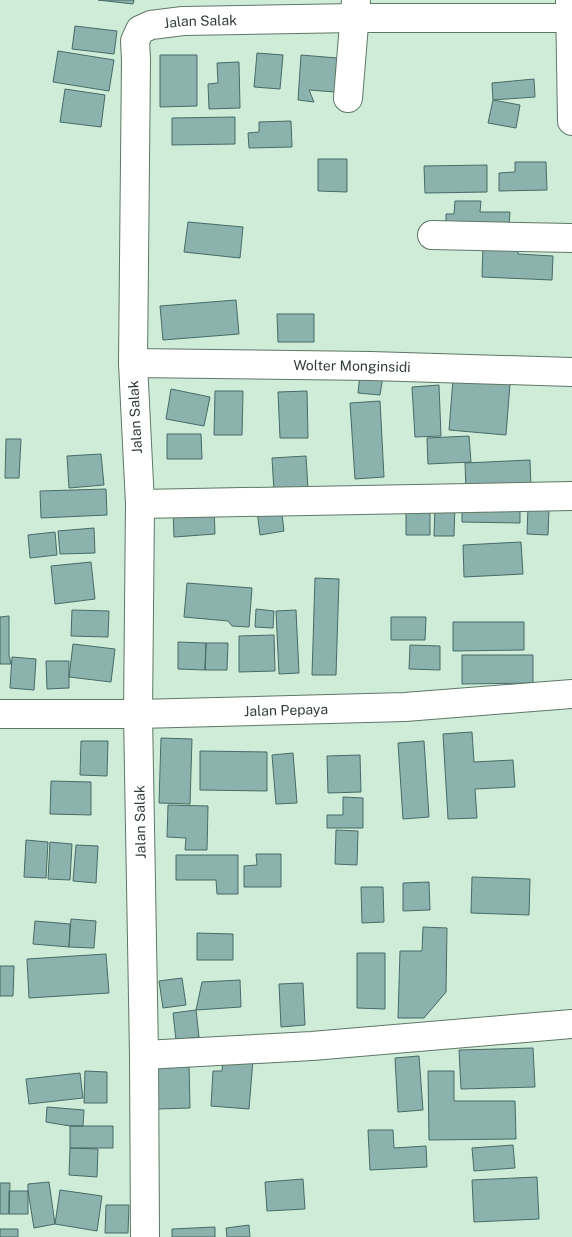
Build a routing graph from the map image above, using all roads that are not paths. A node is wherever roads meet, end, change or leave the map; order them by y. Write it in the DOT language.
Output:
graph roads {
  1 [pos="355,9"];
  2 [pos="571,12"];
  3 [pos="348,98"];
  4 [pos="572,120"];
  5 [pos="432,235"];
  6 [pos="572,238"];
  7 [pos="132,363"];
  8 [pos="572,372"];
  9 [pos="572,496"];
  10 [pos="140,504"];
  11 [pos="572,694"];
  12 [pos="0,714"];
  13 [pos="138,714"];
  14 [pos="572,1024"];
  15 [pos="144,1055"];
  16 [pos="145,1237"];
  1 -- 2 [label="street, Jalan Salak"];
  1 -- 3 [label="street"];
  1 -- 7 [label="street, Jalan Salak"];
  2 -- 4 [label="street"];
  5 -- 6 [label="street"];
  7 -- 8 [label="street, Wolter Monginsidi"];
  7 -- 10 [label="street, Jalan Salak"];
  9 -- 10 [label="street"];
  10 -- 13 [label="street, Jalan Salak"];
  11 -- 13 [label="street, Jalan Pepaya"];
  12 -- 13 [label="street, Jalan Pepaya"];
  13 -- 15 [label="street, Jalan Salak"];
  14 -- 15 [label="street"];
  15 -- 16 [label="street, Jalan Salak"];
}
